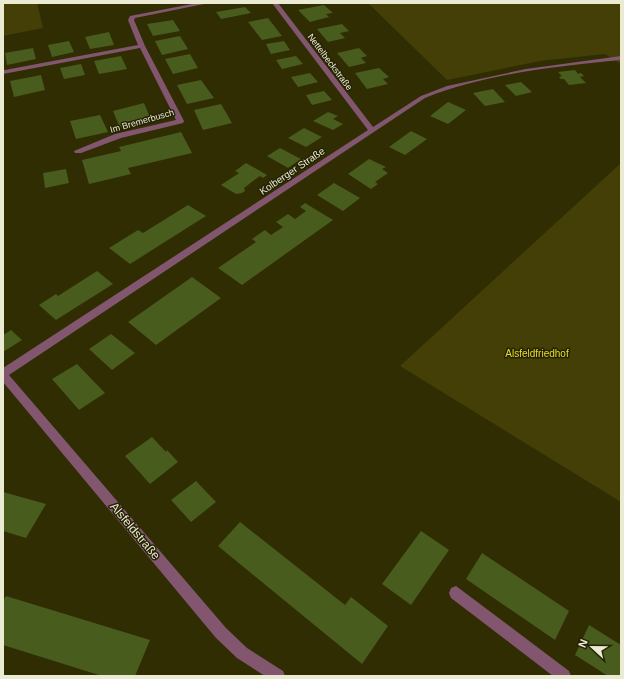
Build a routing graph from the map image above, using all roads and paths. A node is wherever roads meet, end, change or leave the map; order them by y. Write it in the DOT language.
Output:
graph roads {
  1 [pos="206,3"];
  2 [pos="274,3"];
  3 [pos="142,46"];
  4 [pos="621,58"];
  5 [pos="5,72"];
  6 [pos="372,131"];
  7 [pos="78,151"];
  8 [pos="3,374"];
  9 [pos="456,593"];
  10 [pos="278,676"];
  11 [pos="564,676"];
  1 -- 3 [label="street, Im Bremerbusch"];
  2 -- 6 [label="street, Nettelbeckstraße"];
  3 -- 5 [label="street"];
  3 -- 7 [label="street, Im Bremerbusch"];
  4 -- 6 [label="street, Kolberger Straße"];
  6 -- 8 [label="street, Kolberger Straße"];
  8 -- 10 [label="street, Alsfeldstraße"];
  9 -- 11 [label="street"];
}
